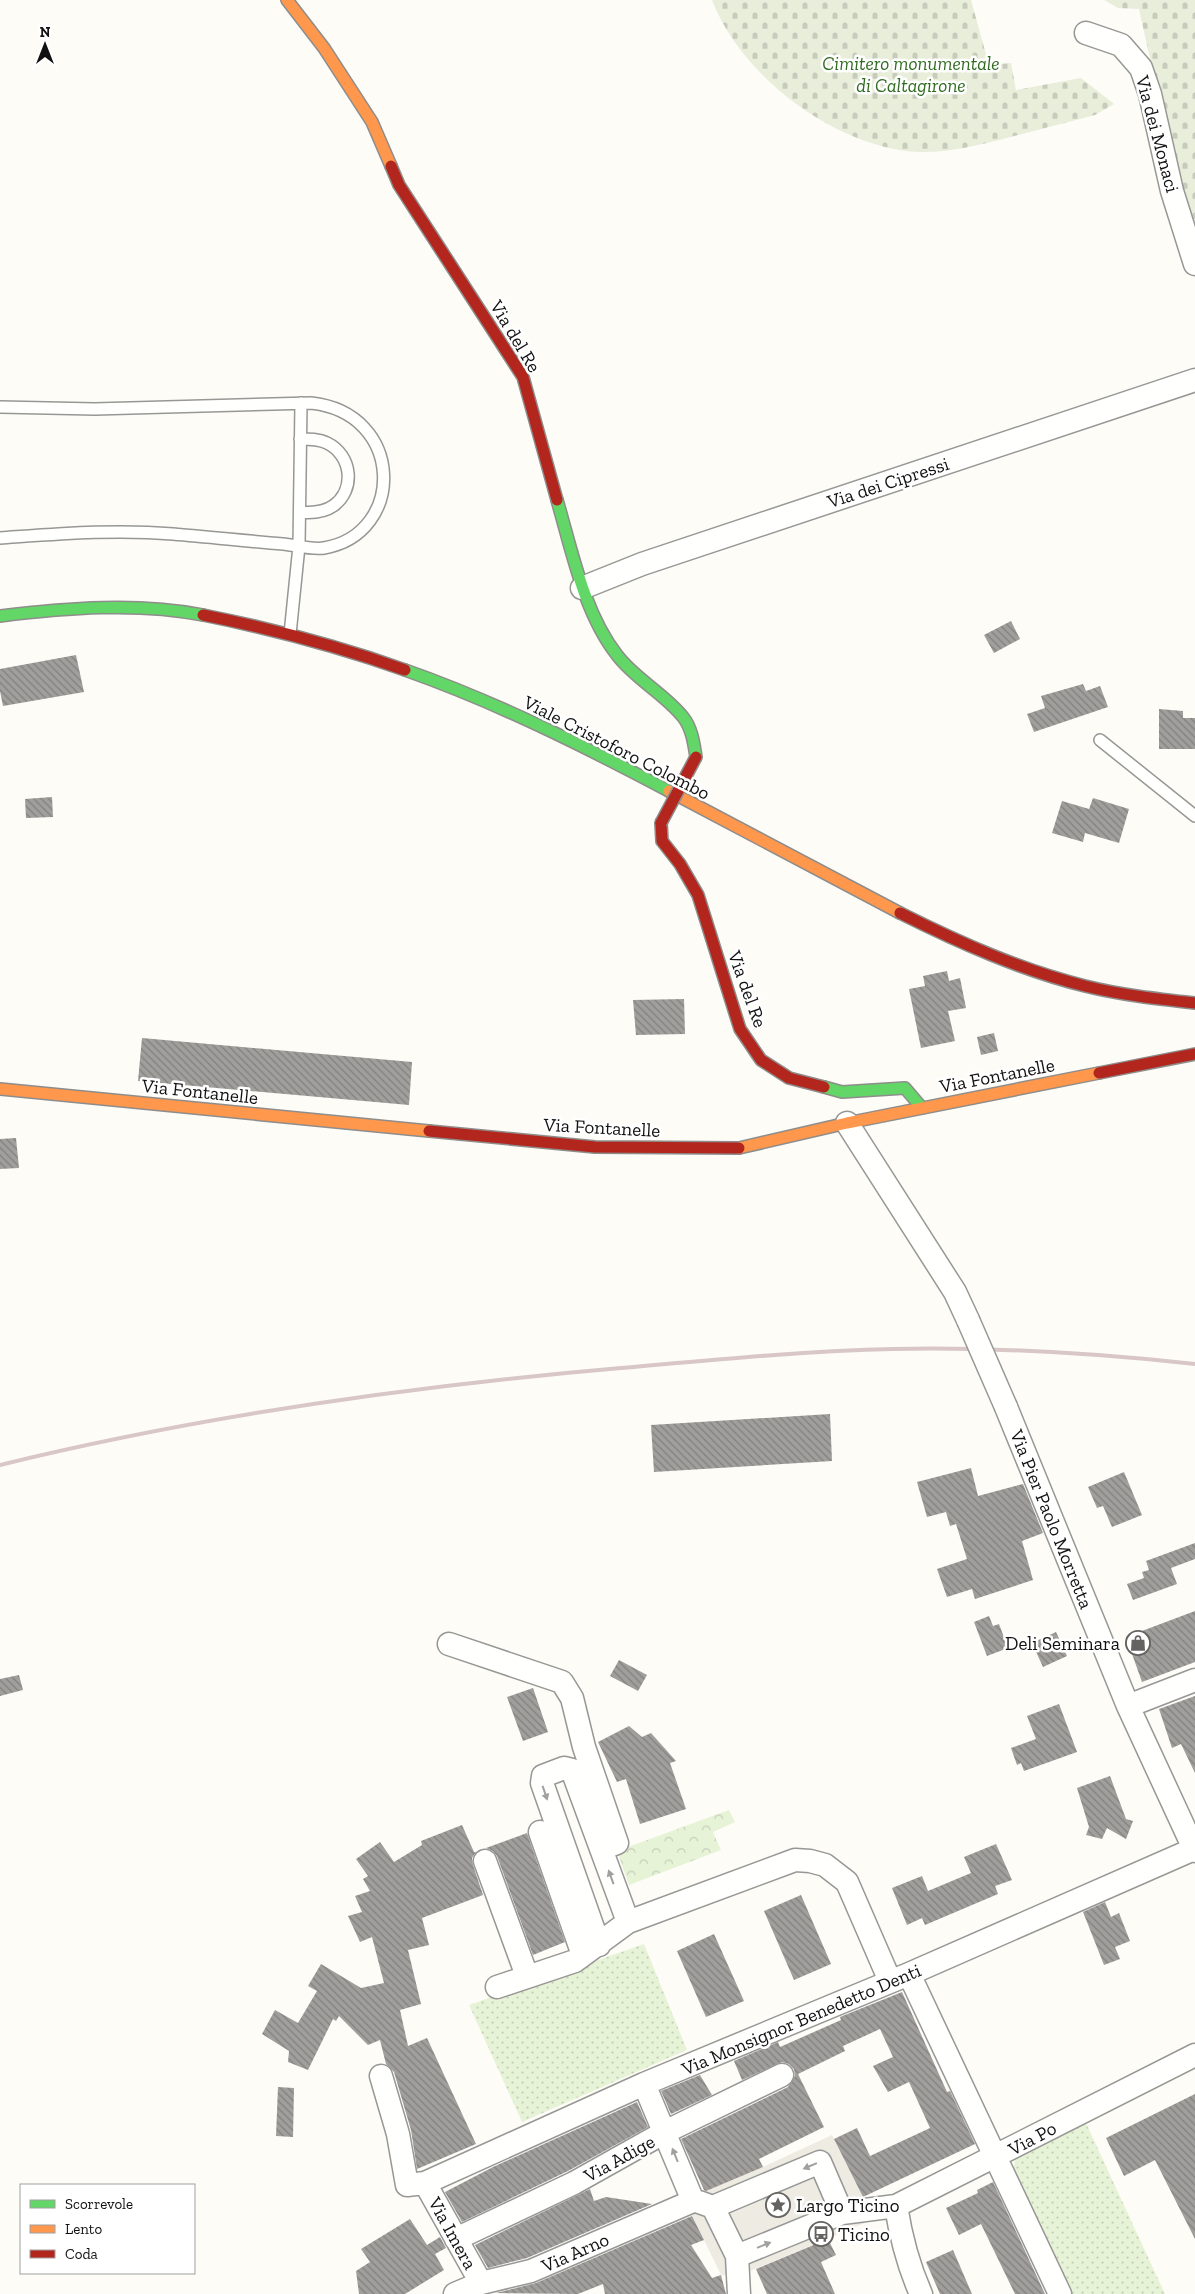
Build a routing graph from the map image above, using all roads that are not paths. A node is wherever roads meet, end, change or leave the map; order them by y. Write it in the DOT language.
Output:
graph roads {
  1 [pos="287,0"];
  2 [pos="1086,33"];
  3 [pos="1195,264"];
  4 [pos="1195,380"];
  5 [pos="301,403"];
  6 [pos="0,407"];
  7 [pos="300,439"];
  8 [pos="300,512"];
  9 [pos="0,538"];
  10 [pos="299,546"];
  11 [pos="582,588"];
  12 [pos="0,616"];
  13 [pos="290,634"];
  14 [pos="1100,740"];
  15 [pos="1195,816"];
  16 [pos="1195,1004"];
  17 [pos="1195,1054"];
  18 [pos="0,1089"];
  19 [pos="922,1108"];
  20 [pos="847,1123"];
  21 [pos="449,1644"];
  22 [pos="1195,1680"];
  23 [pos="1128,1706"];
  24 [pos="1186,1811"];
  25 [pos="540,1832"];
  26 [pos="601,1849"];
  27 [pos="1194,1850"];
  28 [pos="485,1861"];
  29 [pos="628,1922"];
  30 [pos="591,1950"];
  31 [pos="527,1976"];
  32 [pos="900,1978"];
  33 [pos="497,1987"];
  34 [pos="1195,2055"];
  35 [pos="782,2075"];
  36 [pos="381,2076"];
  37 [pos="644,2084"];
  38 [pos="665,2132"];
  39 [pos="995,2156"];
  40 [pos="416,2184"];
  41 [pos="703,2204"];
  42 [pos="896,2206"];
  43 [pos="842,2213"];
  44 [pos="456,2239"];
  45 [pos="738,2275"];
  46 [pos="481,2283"];
  47 [pos="454,2294"];
  48 [pos="921,2294"];
  49 [pos="1060,2294"];
  1 -- 11 [label="street, Via del Re"];
  2 -- 3 [label="street, Via dei Monaci"];
  4 -- 11 [label="street, Via dei Cipressi"];
  5 -- 6 [label="lane"];
  5 -- 7 [label="lane"];
  5 -- 10 [label="lane"];
  7 -- 8 [label="lane"];
  7 -- 8 [label="lane"];
  8 -- 10 [label="lane"];
  9 -- 10 [label="lane"];
  10 -- 13 [label="lane"];
  11 -- 19 [label="street, Via del Re, bridge"];
  12 -- 13 [label="street, Viale Cristoforo Colombo"];
  13 -- 16 [label="street, Viale Cristoforo Colombo"];
  14 -- 15 [label="lane"];
  17 -- 19 [label="street, Via Fontanelle"];
  18 -- 20 [label="street, Via Fontanelle"];
  19 -- 20 [label="street, Via Fontanelle"];
  20 -- 23 [label="street, Via Pier Paolo Morretta, bridge"];
  21 -- 26 [label="street"];
  22 -- 23 [label="street"];
  23 -- 24 [label="street, Via Pier Paolo Morretta"];
  24 -- 27 [label="street, Via Pier Paolo Morretta"];
  25 -- 30 [label="street"];
  29 -- 26 [label="street, one-way"];
  26 -- 30 [label="street, one-way"];
  27 -- 32 [label="street, Via Monsignor Benedetto Denti"];
  28 -- 31 [label="street"];
  29 -- 30 [label="street"];
  29 -- 32 [label="street"];
  30 -- 31 [label="street"];
  31 -- 33 [label="street"];
  32 -- 37 [label="street, Via Monsignor Benedetto Denti"];
  32 -- 39 [label="street"];
  34 -- 39 [label="street, Via Po"];
  35 -- 38 [label="street, Via Adige"];
  36 -- 40 [label="street, Via Imera"];
  37 -- 38 [label="street"];
  37 -- 40 [label="street, Via Monsignor Benedetto Denti"];
  41 -- 38 [label="street, one-way"];
  38 -- 44 [label="street, Via Adige"];
  39 -- 42 [label="street, Via Po"];
  39 -- 49 [label="street"];
  40 -- 44 [label="street, Via Imera"];
  43 -- 41 [label="street, Via Arno, one-way"];
  41 -- 45 [label="street"];
  41 -- 46 [label="street, Via Arno"];
  42 -- 43 [label="street, Via Po"];
  42 -- 48 [label="street"];
  45 -- 43 [label="street, Via Po, one-way"];
  44 -- 46 [label="street, Via Imera"];
  46 -- 47 [label="street, Via Arno"];
}
